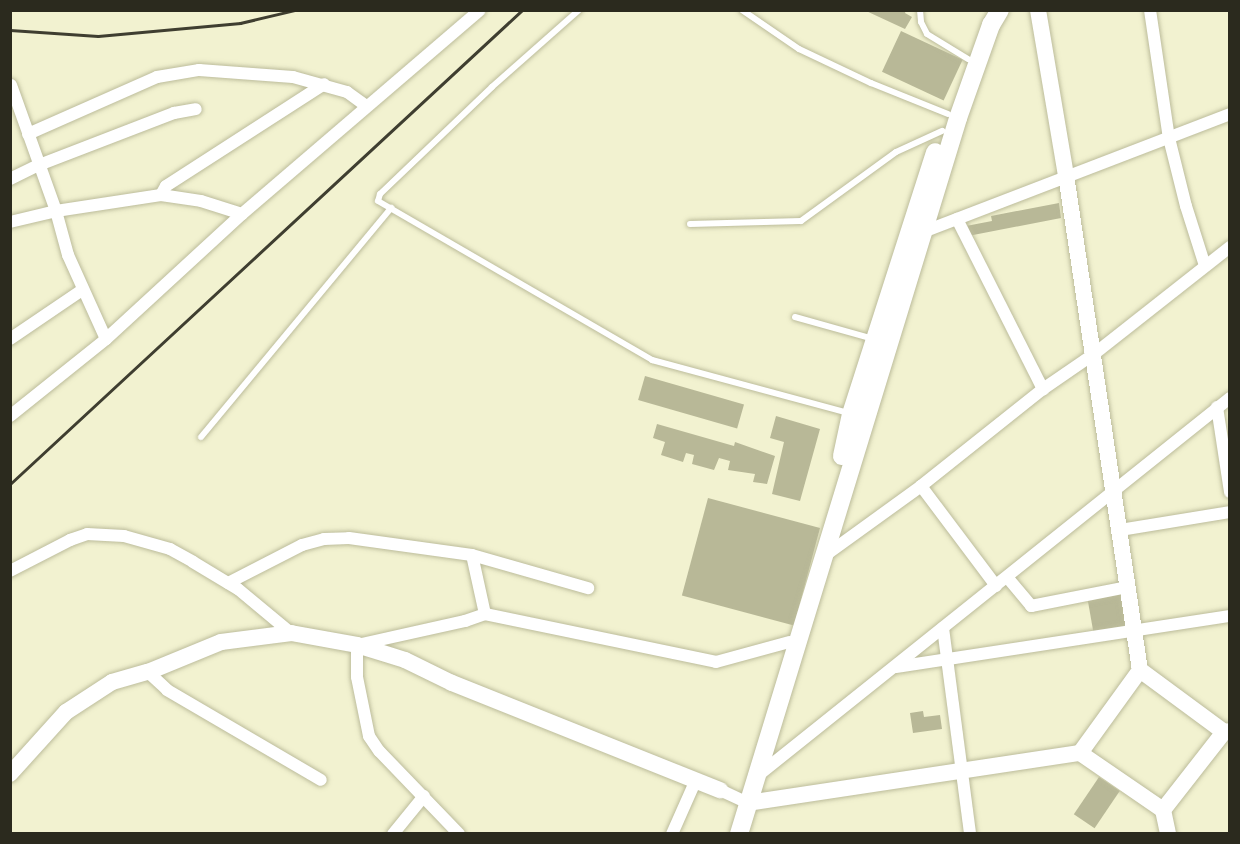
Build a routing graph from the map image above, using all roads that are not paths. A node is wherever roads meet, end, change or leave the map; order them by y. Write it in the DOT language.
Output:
graph roads {
  1 [pos="480,10"];
  2 [pos="579,10"];
  3 [pos="742,10"];
  4 [pos="920,10"];
  5 [pos="987,10"];
  6 [pos="1000,10"];
  7 [pos="1038,10"];
  8 [pos="1150,10"];
  9 [pos="968,59"];
  10 [pos="324,84"];
  11 [pos="11,85"];
  12 [pos="366,106"];
  13 [pos="196,109"];
  14 [pos="1230,114"];
  15 [pos="945,123"];
  16 [pos="28,134"];
  17 [pos="1169,138"];
  18 [pos="39,165"];
  19 [pos="1066,175"];
  20 [pos="10,179"];
  21 [pos="161,195"];
  22 [pos="391,208"];
  23 [pos="56,211"];
  24 [pos="242,214"];
  25 [pos="957,219"];
  26 [pos="10,222"];
  27 [pos="690,224"];
  28 [pos="923,232"];
  29 [pos="1230,246"];
  30 [pos="1205,266"];
  31 [pos="82,290"];
  32 [pos="795,316"];
  33 [pos="10,339"];
  34 [pos="106,339"];
  35 [pos="875,339"];
  36 [pos="1094,354"];
  37 [pos="1043,389"];
  38 [pos="1230,398"];
  39 [pos="1217,407"];
  40 [pos="852,414"];
  41 [pos="10,416"];
  42 [pos="201,437"];
  43 [pos="921,486"];
  44 [pos="1114,490"];
  45 [pos="1230,492"];
  46 [pos="1230,512"];
  47 [pos="1120,530"];
  48 [pos="472,555"];
  49 [pos="820,560"];
  50 [pos="10,571"];
  51 [pos="1007,577"];
  52 [pos="228,583"];
  53 [pos="996,585"];
  54 [pos="1128,587"];
  55 [pos="588,588"];
  56 [pos="485,614"];
  57 [pos="1230,616"];
  58 [pos="943,628"];
  59 [pos="1135,630"];
  60 [pos="291,633"];
  61 [pos="789,642"];
  62 [pos="357,645"];
  63 [pos="947,659"];
  64 [pos="893,668"];
  65 [pos="1140,670"];
  66 [pos="148,672"];
  67 [pos="1227,732"];
  68 [pos="1080,753"];
  69 [pos="962,770"];
  70 [pos="10,774"];
  71 [pos="755,778"];
  72 [pos="321,780"];
  73 [pos="695,782"];
  74 [pos="720,790"];
  75 [pos="424,796"];
  76 [pos="743,801"];
  77 [pos="1163,810"];
  78 [pos="393,834"];
  79 [pos="459,834"];
  80 [pos="672,834"];
  81 [pos="728,834"];
  82 [pos="739,834"];
  83 [pos="970,834"];
  84 [pos="1167,834"];
  1 -- 12 [label="street"];
  2 -- 22 [label="lane"];
  3 -- 15 [label="lane"];
  4 -- 9 [label="lane"];
  5 -- 9 [label="main road"];
  6 -- 28 [label="main road"];
  7 -- 19 [label="street"];
  8 -- 17 [label="street"];
  9 -- 15 [label="main road"];
  10 -- 12 [label="street"];
  10 -- 16 [label="street"];
  10 -- 21 [label="street"];
  11 -- 16 [label="street"];
  12 -- 24 [label="street"];
  13 -- 18 [label="street"];
  14 -- 17 [label="street"];
  15 -- 27 [label="lane"];
  15 -- 35 [label="main road"];
  16 -- 18 [label="street"];
  17 -- 19 [label="street"];
  17 -- 30 [label="street"];
  18 -- 20 [label="street"];
  18 -- 23 [label="street"];
  19 -- 25 [label="street"];
  19 -- 36 [label="street"];
  21 -- 23 [label="street"];
  21 -- 24 [label="street"];
  22 -- 40 [label="lane"];
  22 -- 42 [label="lane"];
  23 -- 26 [label="street"];
  23 -- 31 [label="street"];
  24 -- 34 [label="street"];
  25 -- 28 [label="street"];
  25 -- 37 [label="street"];
  28 -- 49 [label="main road"];
  29 -- 30 [label="street"];
  30 -- 36 [label="street"];
  31 -- 33 [label="street"];
  31 -- 34 [label="street"];
  32 -- 35 [label="lane"];
  34 -- 41 [label="street"];
  35 -- 40 [label="main road"];
  36 -- 37 [label="street"];
  36 -- 44 [label="street"];
  37 -- 43 [label="street"];
  38 -- 39 [label="street"];
  39 -- 44 [label="street"];
  39 -- 45 [label="street"];
  40 -- 49 [label="main road"];
  43 -- 49 [label="street"];
  43 -- 53 [label="street"];
  44 -- 47 [label="street"];
  44 -- 51 [label="street"];
  46 -- 47 [label="street"];
  47 -- 54 [label="street"];
  48 -- 52 [label="street"];
  48 -- 55 [label="street"];
  48 -- 56 [label="street"];
  49 -- 61 [label="main road"];
  49 -- 71 [label="main road"];
  50 -- 52 [label="street"];
  51 -- 53 [label="street"];
  51 -- 54 [label="street"];
  52 -- 60 [label="street"];
  53 -- 58 [label="street"];
  54 -- 59 [label="street"];
  56 -- 61 [label="street"];
  56 -- 62 [label="street"];
  57 -- 59 [label="street"];
  58 -- 63 [label="street"];
  58 -- 64 [label="street"];
  59 -- 63 [label="street"];
  59 -- 65 [label="street"];
  60 -- 62 [label="street"];
  60 -- 66 [label="street"];
  61 -- 76 [label="main road"];
  62 -- 73 [label="street"];
  62 -- 75 [label="street"];
  63 -- 64 [label="street"];
  63 -- 69 [label="street"];
  64 -- 71 [label="street"];
  65 -- 67 [label="street"];
  65 -- 68 [label="street"];
  66 -- 70 [label="street"];
  66 -- 72 [label="street"];
  67 -- 77 [label="street"];
  68 -- 69 [label="street"];
  68 -- 77 [label="street"];
  69 -- 76 [label="street"];
  69 -- 83 [label="street"];
  71 -- 76 [label="main road"];
  73 -- 74 [label="street"];
  73 -- 80 [label="street"];
  74 -- 76 [label="street"];
  75 -- 78 [label="street"];
  75 -- 79 [label="street"];
  76 -- 81 [label="main road"];
  76 -- 82 [label="main road"];
  77 -- 84 [label="street"];
}
